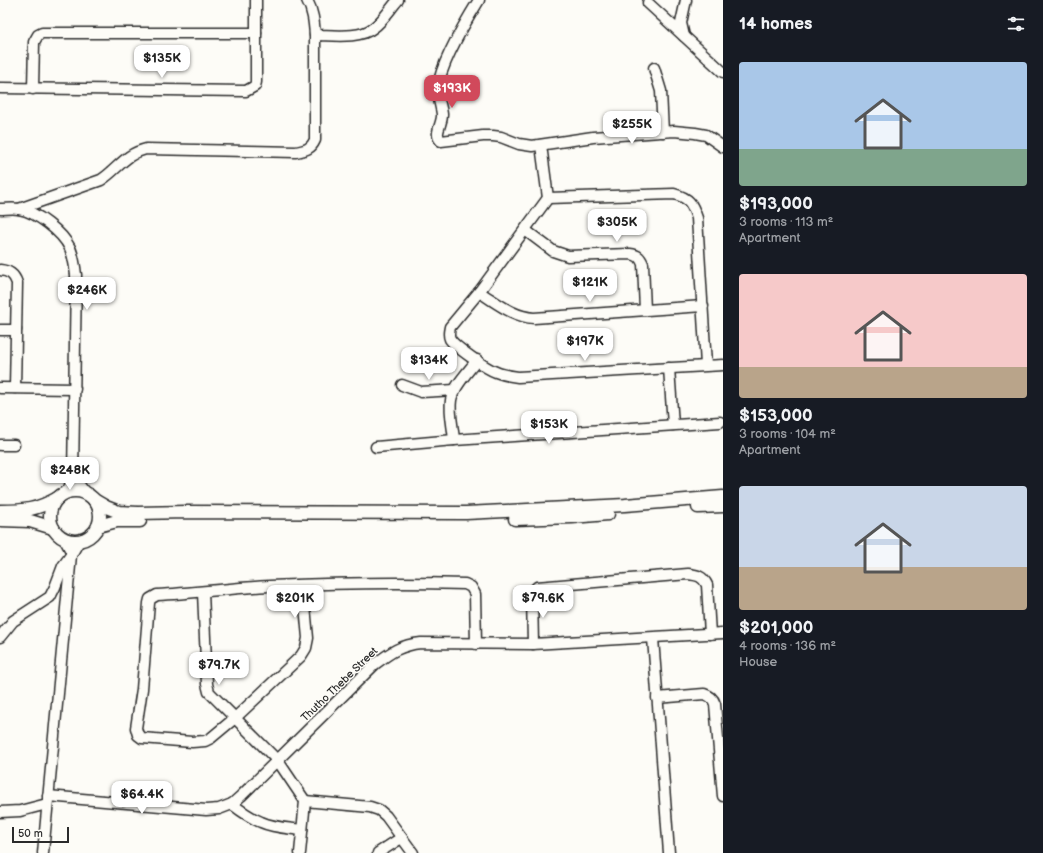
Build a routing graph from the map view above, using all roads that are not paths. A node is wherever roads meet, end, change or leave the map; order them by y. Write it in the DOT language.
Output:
graph roads {
  1 [pos="256,0"];
  2 [pos="307,0"];
  3 [pos="398,0"];
  4 [pos="479,0"];
  5 [pos="686,0"];
  6 [pos="648,3"];
  7 [pos="256,33"];
  8 [pos="315,35"];
  9 [pos="684,36"];
  10 [pos="654,68"];
  11 [pos="723,72"];
  12 [pos="0,88"];
  13 [pos="33,89"];
  14 [pos="663,132"];
  15 [pos="541,145"];
  16 [pos="723,147"];
  17 [pos="548,198"];
  18 [pos="0,209"];
  19 [pos="19,209"];
  20 [pos="524,230"];
  21 [pos="0,270"];
  22 [pos="479,292"];
  23 [pos="703,306"];
  24 [pos="645,310"];
  25 [pos="0,330"];
  26 [pos="16,330"];
  27 [pos="477,360"];
  28 [pos="723,364"];
  29 [pos="706,365"];
  30 [pos="669,368"];
  31 [pos="402,385"];
  32 [pos="0,388"];
  33 [pos="15,388"];
  34 [pos="75,389"];
  35 [pos="455,390"];
  36 [pos="720,422"];
  37 [pos="673,425"];
  38 [pos="454,440"];
  39 [pos="0,445"];
  40 [pos="14,445"];
  41 [pos="376,447"];
  42 [pos="74,476"];
  43 [pos="63,495"];
  44 [pos="89,497"];
  45 [pos="723,497"];
  46 [pos="723,506"];
  47 [pos="0,511"];
  48 [pos="0,520"];
  49 [pos="98,526"];
  50 [pos="53,528"];
  51 [pos="65,540"];
  52 [pos="79,541"];
  53 [pos="72,554"];
  54 [pos="304,585"];
  55 [pos="203,592"];
  56 [pos="723,633"];
  57 [pos="710,634"];
  58 [pos="0,637"];
  59 [pos="652,638"];
  60 [pos="476,644"];
  61 [pos="533,644"];
  62 [pos="658,698"];
  63 [pos="235,718"];
  64 [pos="278,761"];
  65 [pos="723,796"];
  66 [pos="48,800"];
  67 [pos="305,801"];
  68 [pos="232,804"];
  69 [pos="0,812"];
  70 [pos="302,830"];
  71 [pos="401,838"];
  72 [pos="43,853"];
  73 [pos="300,853"];
  74 [pos="378,853"];
  75 [pos="413,853"];
  76 [pos="669,853"];
  1 -- 7 [label="street"];
  2 -- 8 [label="street"];
  3 -- 8 [label="street"];
  4 -- 15 [label="street"];
  5 -- 9 [label="street"];
  6 -- 9 [label="street"];
  7 -- 13 [label="street"];
  7 -- 13 [label="street"];
  8 -- 19 [label="street"];
  9 -- 11 [label="street"];
  10 -- 14 [label="street"];
  12 -- 13 [label="street"];
  14 -- 15 [label="street"];
  14 -- 16 [label="street"];
  15 -- 17 [label="street"];
  17 -- 20 [label="street"];
  17 -- 23 [label="street"];
  18 -- 19 [label="street"];
  19 -- 34 [label="street"];
  20 -- 22 [label="street"];
  20 -- 24 [label="street"];
  21 -- 26 [label="street"];
  22 -- 24 [label="street"];
  22 -- 27 [label="street"];
  23 -- 24 [label="street"];
  23 -- 29 [label="street"];
  25 -- 26 [label="street"];
  26 -- 33 [label="street"];
  27 -- 30 [label="street"];
  27 -- 35 [label="street"];
  28 -- 29 [label="street"];
  29 -- 30 [label="street"];
  30 -- 37 [label="street"];
  31 -- 35 [label="street"];
  32 -- 33 [label="street"];
  33 -- 34 [label="street"];
  34 -- 42 [label="street"];
  35 -- 38 [label="street"];
  36 -- 37 [label="street"];
  37 -- 38 [label="street"];
  38 -- 41 [label="street"];
  39 -- 40 [label="street"];
  42 -- 43 [label="street"];
  42 -- 44 [label="street"];
  43 -- 44 [label="main road"];
  43 -- 47 [label="main road"];
  43 -- 50 [label="main road"];
  44 -- 45 [label="main road"];
  44 -- 49 [label="main road"];
  46 -- 49 [label="main road"];
  48 -- 50 [label="main road"];
  49 -- 52 [label="main road"];
  50 -- 51 [label="main road"];
  51 -- 52 [label="main road"];
  51 -- 53 [label="street"];
  52 -- 53 [label="street"];
  53 -- 58 [label="street"];
  53 -- 66 [label="street"];
  54 -- 55 [label="street"];
  54 -- 60 [label="street"];
  54 -- 63 [label="street"];
  55 -- 63 [label="street"];
  55 -- 63 [label="street"];
  56 -- 57 [label="street, Thutho Thebe Street"];
  57 -- 59 [label="street, Thutho Thebe Street"];
  57 -- 61 [label="street"];
  59 -- 61 [label="street, Thutho Thebe Street"];
  59 -- 62 [label="street"];
  60 -- 61 [label="street, Thutho Thebe Street"];
  60 -- 64 [label="street, Thutho Thebe Street"];
  62 -- 65 [label="street"];
  62 -- 76 [label="street"];
  63 -- 64 [label="street"];
  64 -- 67 [label="street"];
  64 -- 68 [label="street, Thutho Thebe Street"];
  66 -- 68 [label="street, Thutho Thebe Street"];
  66 -- 69 [label="street, Thutho Thebe Street"];
  66 -- 72 [label="street"];
  67 -- 70 [label="street"];
  67 -- 71 [label="street"];
  68 -- 70 [label="street"];
  70 -- 73 [label="street"];
  71 -- 74 [label="street"];
  71 -- 75 [label="street"];
}
